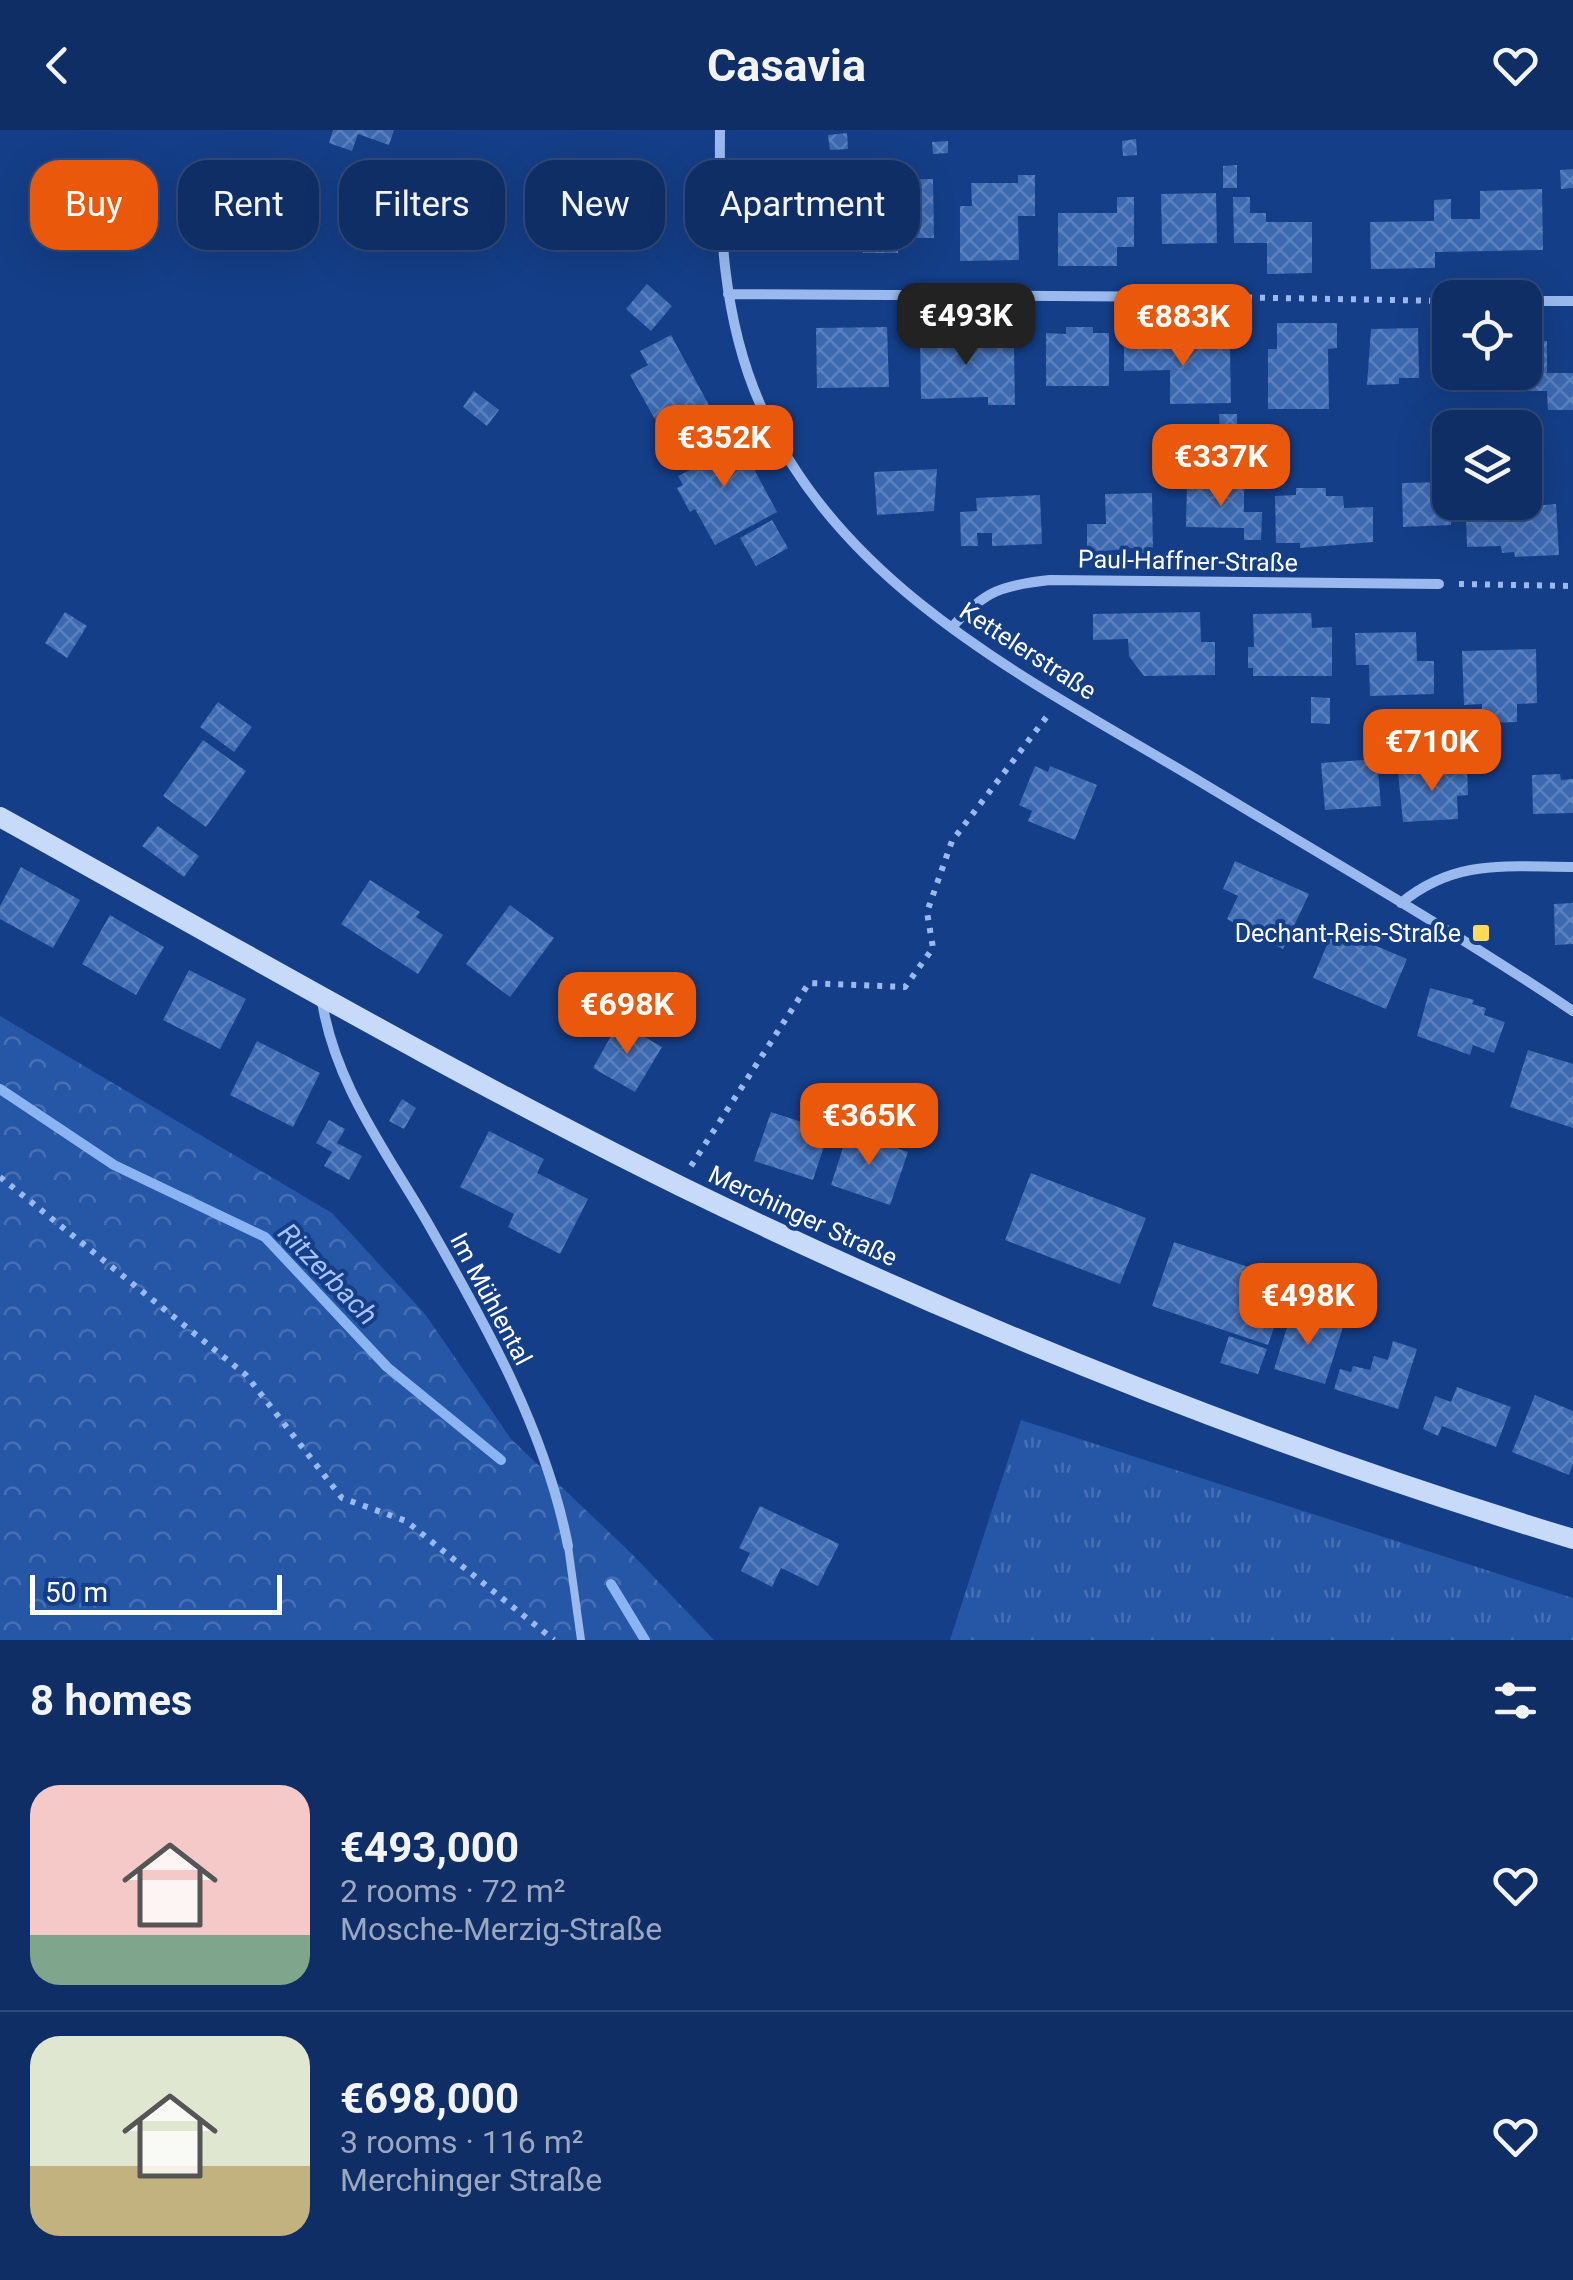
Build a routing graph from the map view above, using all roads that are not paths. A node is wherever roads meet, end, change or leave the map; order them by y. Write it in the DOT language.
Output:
graph roads {
  1 [pos="720,130"];
  2 [pos="728,294"];
  3 [pos="1200,297"];
  4 [pos="1542,301"];
  5 [pos="1573,301"];
  6 [pos="1439,584"];
  7 [pos="952,626"];
  8 [pos="0,817"];
  9 [pos="1573,868"];
  10 [pos="1402,903"];
  11 [pos="320,994"];
  12 [pos="1573,1011"];
  13 [pos="1573,1539"];
  14 [pos="568,1546"];
  15 [pos="581,1640"];
  1 -- 2 [label="street, Kettelerstraße"];
  2 -- 3 [label="street"];
  2 -- 7 [label="street, Kettelerstraße"];
  4 -- 5 [label="street"];
  6 -- 7 [label="street, Paul-Haffner-Straße"];
  7 -- 10 [label="street, Kettelerstraße"];
  8 -- 11 [label="street, Merchinger Straße"];
  9 -- 10 [label="street"];
  10 -- 12 [label="street, Kettelerstraße"];
  11 -- 13 [label="street, Merchinger Straße"];
  11 -- 14 [label="street, Im Mühlental"];
  14 -- 15 [label="lane, Im Mühlental"];
}
